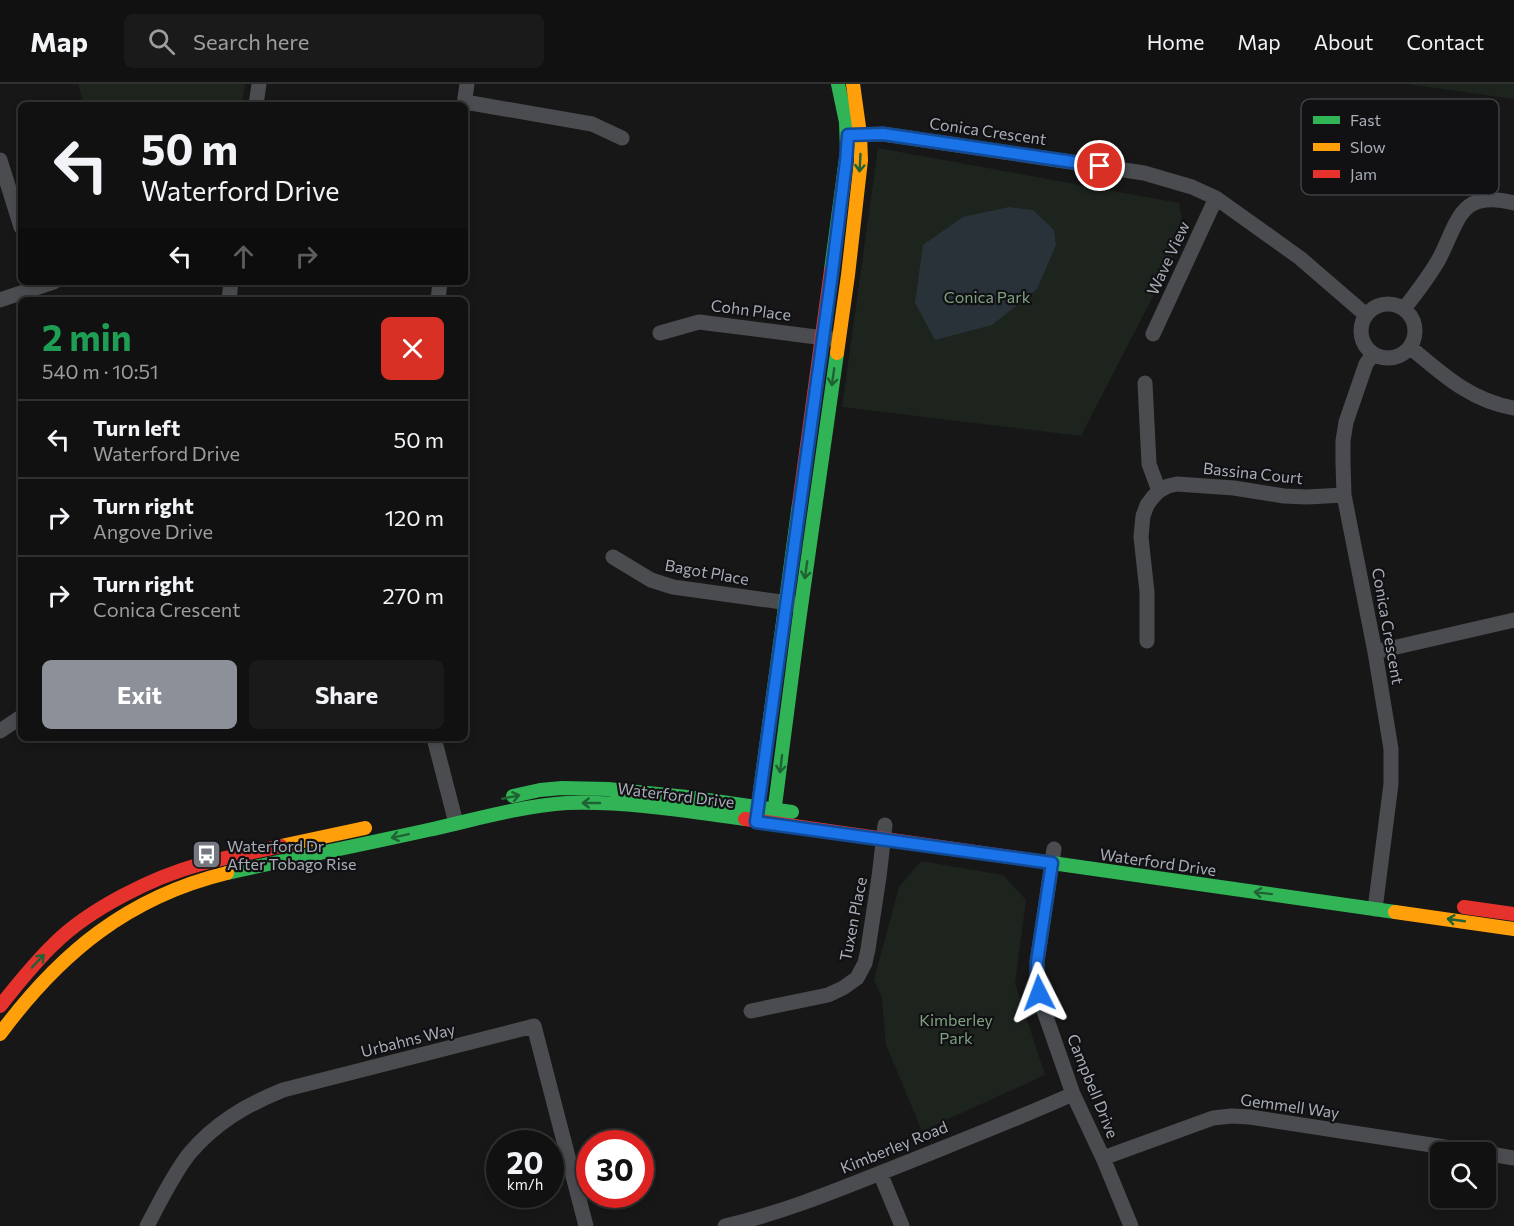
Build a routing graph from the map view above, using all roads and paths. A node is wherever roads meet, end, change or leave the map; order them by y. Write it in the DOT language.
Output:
graph roads {
  1 [pos="259,84"];
  2 [pos="467,84"];
  3 [pos="838,84"];
  4 [pos="853,84"];
  5 [pos="256,102"];
  6 [pos="465,102"];
  7 [pos="468,104"];
  8 [pos="854,135"];
  9 [pos="622,138"];
  10 [pos="0,160"];
  11 [pos="1216,198"];
  12 [pos="1514,203"];
  13 [pos="18,217"];
  14 [pos="41,285"];
  15 [pos="0,300"];
  16 [pos="1404,309"];
  17 [pos="1366,315"];
  18 [pos="660,333"];
  19 [pos="1153,334"];
  20 [pos="822,337"];
  21 [pos="838,340"];
  22 [pos="1410,347"];
  23 [pos="1373,354"];
  24 [pos="1145,383"];
  25 [pos="1514,408"];
  26 [pos="1159,491"];
  27 [pos="1344,495"];
  28 [pos="613,557"];
  29 [pos="794,603"];
  30 [pos="1514,620"];
  31 [pos="1147,641"];
  32 [pos="1375,652"];
  33 [pos="18,719"];
  34 [pos="0,731"];
  35 [pos="435,741"];
  36 [pos="496,799"];
  37 [pos="758,807"];
  38 [pos="454,813"];
  39 [pos="802,813"];
  40 [pos="774,816"];
  41 [pos="756,822"];
  42 [pos="380,825"];
  43 [pos="885,829"];
  44 [pos="1054,853"];
  45 [pos="1376,899"];
  46 [pos="1455,905"];
  47 [pos="1514,914"];
  48 [pos="1514,928"];
  49 [pos="0,1006"];
  50 [pos="751,1011"];
  51 [pos="2,1026"];
  52 [pos="1073,1094"];
  53 [pos="1430,1145"];
  54 [pos="1496,1155"];
  55 [pos="1103,1158"];
  56 [pos="1514,1158"];
  57 [pos="880,1173"];
  58 [pos="147,1226"];
  59 [pos="586,1226"];
  60 [pos="725,1226"];
  61 [pos="902,1226"];
  62 [pos="1131,1226"];
  1 -- 5 [label="street"];
  2 -- 6 [label="street"];
  3 -- 8 [label="street"];
  4 -- 8 [label="street"];
  7 -- 9 [label="street"];
  8 -- 11 [label="street, Conica Crescent"];
  8 -- 20 [label="street"];
  8 -- 21 [label="street, one-way"];
  10 -- 13 [label="street"];
  11 -- 17 [label="street, Conica Crescent"];
  11 -- 19 [label="street, Wave View"];
  12 -- 16 [label="street"];
  14 -- 15 [label="street"];
  16 -- 17 [label="street"];
  16 -- 22 [label="street"];
  17 -- 23 [label="street"];
  18 -- 20 [label="street, Cohn Place"];
  20 -- 21 [label="street, Cohn Place"];
  20 -- 29 [label="street"];
  21 -- 29 [label="street, one-way"];
  22 -- 23 [label="street"];
  22 -- 25 [label="street"];
  23 -- 27 [label="street, Conica Crescent"];
  24 -- 26 [label="street"];
  26 -- 27 [label="street, Bassina Court"];
  26 -- 31 [label="street"];
  27 -- 32 [label="street, Conica Crescent"];
  28 -- 29 [label="street, Bagot Place"];
  29 -- 37 [label="street"];
  29 -- 40 [label="street, one-way"];
  30 -- 32 [label="street"];
  32 -- 45 [label="street, Conica Crescent"];
  33 -- 34 [label="street"];
  35 -- 38 [label="street"];
  36 -- 37 [label="street, Waterford Drive, one-way"];
  37 -- 40 [label="street, Waterford Drive"];
  37 -- 41 [label="street"];
  41 -- 38 [label="street, Waterford Drive, one-way"];
  38 -- 51 [label="street, Waterford Drive, one-way"];
  39 -- 40 [label="street, Waterford Drive"];
  40 -- 41 [label="street, Waterford Drive"];
  40 -- 43 [label="street, Waterford Drive"];
  49 -- 42 [label="street, one-way"];
  43 -- 44 [label="street, Waterford Drive"];
  43 -- 50 [label="street, Tuxen Place"];
  45 -- 44 [label="street, Waterford Drive, one-way"];
  44 -- 52 [label="street, Campbell Drive"];
  48 -- 45 [label="street, Waterford Drive, one-way"];
  46 -- 47 [label="street"];
  52 -- 55 [label="street, Campbell Drive"];
  52 -- 57 [label="street, Kimberley Road"];
  53 -- 55 [label="street, Gemmell Way"];
  54 -- 56 [label="street"];
  55 -- 62 [label="street, Campbell Drive"];
  57 -- 60 [label="street, Kimberley Road"];
  57 -- 61 [label="street"];
  58 -- 59 [label="street, Urbahns Way"];
}
